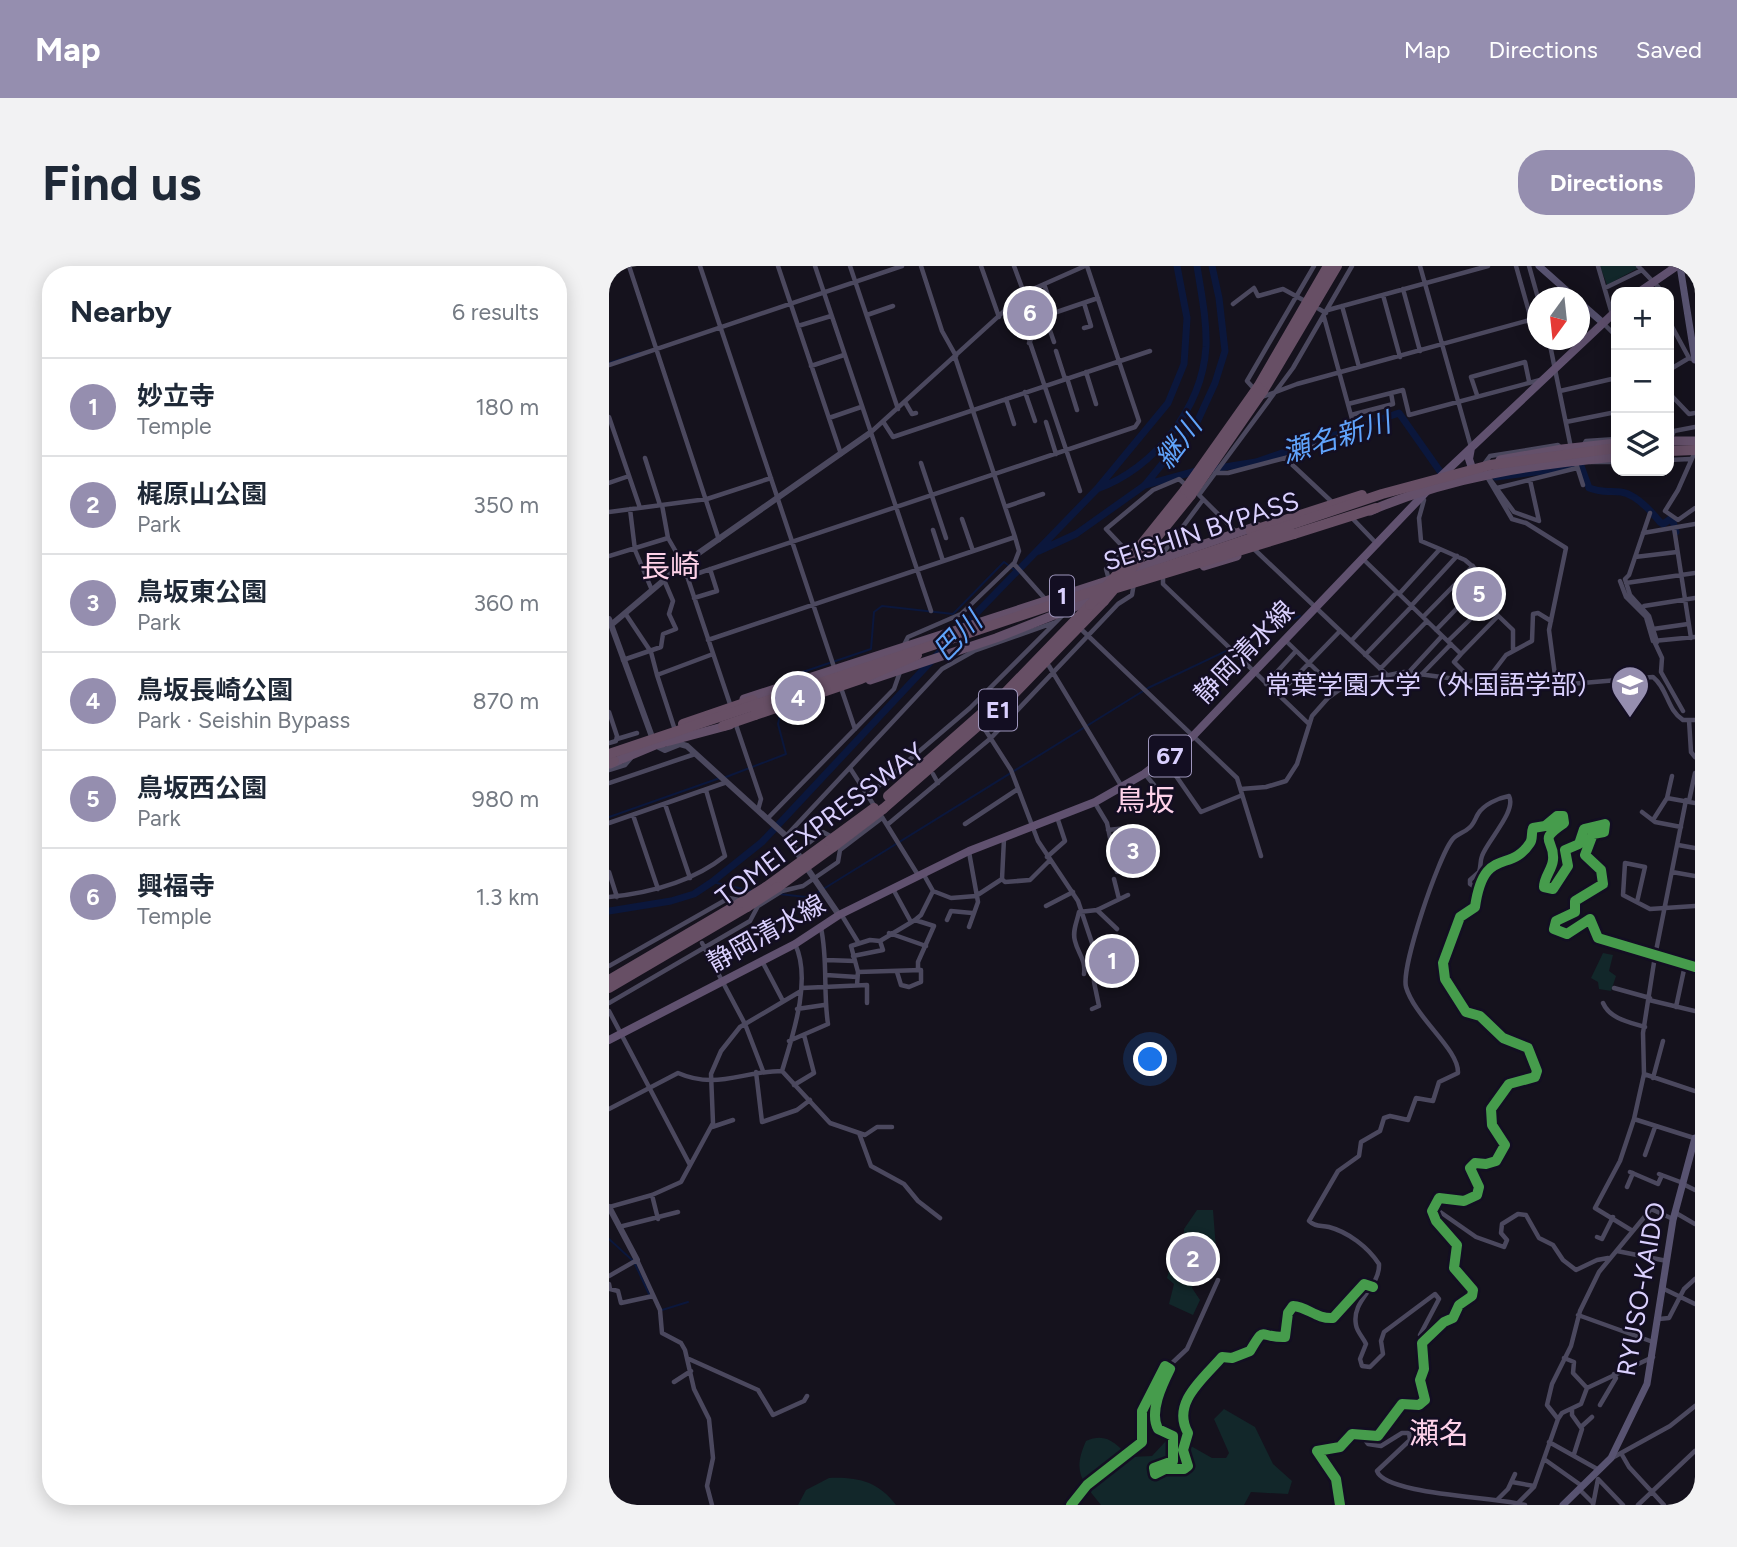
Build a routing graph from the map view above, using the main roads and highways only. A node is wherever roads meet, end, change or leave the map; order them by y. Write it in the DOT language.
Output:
graph roads {
  1 [pos="1328,266"];
  2 [pos="1337,266"];
  3 [pos="1539,266"];
  4 [pos="1679,266"];
  5 [pos="1563,287"];
  6 [pos="1647,287"];
  7 [pos="1590,312"];
  8 [pos="1611,315"];
  9 [pos="1602,322"];
  10 [pos="1694,357"];
  11 [pos="1261,389"];
  12 [pos="1674,441"];
  13 [pos="1611,444"];
  14 [pos="1611,444"];
  15 [pos="1471,448"];
  16 [pos="1694,450"];
  17 [pos="1674,452"];
  18 [pos="1611,457"];
  19 [pos="1611,458"];
  20 [pos="1472,468"];
  21 [pos="1485,471"];
  22 [pos="1443,474"];
  23 [pos="1431,486"];
  24 [pos="1191,493"];
  25 [pos="1362,495"];
  26 [pos="1404,496"];
  27 [pos="1376,508"];
  28 [pos="1406,511"];
  29 [pos="1133,570"];
  30 [pos="1106,590"];
  31 [pos="921,650"];
  32 [pos="679,725"];
  33 [pos="723,726"];
  34 [pos="652,741"];
  35 [pos="610,760"];
  36 [pos="882,810"];
  37 [pos="834,846"];
  38 [pos="747,907"];
  39 [pos="609,980"];
  40 [pos="609,988"];
  41 [pos="609,1040"];
  42 [pos="1695,1142"];
  43 [pos="1563,1505"];
  1 -- 11 [label="highway, TOMEI EXPRESSWAY / E1"];
  2 -- 11 [label="highway, TOMEI EXPRESSWAY / E1"];
  3 -- 5 [label="main road"];
  4 -- 6 [label="main road"];
  4 -- 10 [label="main road"];
  7 -- 9 [label="main road"];
  8 -- 9 [label="main road, 静岡清水線 / 67"];
  9 -- 15 [label="main road, 静岡清水線 / 67"];
  11 -- 24 [label="highway, TOMEI EXPRESSWAY / E1, bridge"];
  12 -- 16 [label="highway"];
  13 -- 21 [label="highway, 1"];
  14 -- 30 [label="highway, SEISHIN BYPASS / 1, bridge"];
  15 -- 20 [label="main road"];
  15 -- 22 [label="main road, 静岡清水線 / 67"];
  16 -- 17 [label="highway"];
  18 -- 30 [label="highway, SEISHIN BYPASS / 1, bridge"];
  19 -- 21 [label="highway, 1"];
  20 -- 21 [label="highway, 1"];
  20 -- 22 [label="highway, 1"];
  21 -- 23 [label="highway, 1"];
  22 -- 23 [label="main road, 静岡清水線 / 67"];
  22 -- 25 [label="highway, 1"];
  23 -- 26 [label="highway"];
  23 -- 28 [label="main road, 静岡清水線 / 67"];
  24 -- 29 [label="highway, TOMEI EXPRESSWAY / E1"];
  24 -- 36 [label="highway, TOMEI EXPRESSWAY / E1, bridge"];
  25 -- 29 [label="highway, 1"];
  25 -- 30 [label="highway, 1, bridge"];
  26 -- 27 [label="highway"];
  26 -- 28 [label="main road"];
  27 -- 30 [label="highway, bridge"];
  27 -- 33 [label="highway"];
  28 -- 41 [label="main road, 静岡清水線 / 67"];
  29 -- 30 [label="highway, TOMEI EXPRESSWAY / E1, bridge"];
  29 -- 30 [label="highway, 1"];
  30 -- 31 [label="highway, SEISHIN BYPASS / 1, bridge"];
  30 -- 32 [label="highway, 1"];
  30 -- 36 [label="highway, TOMEI EXPRESSWAY / E1"];
  31 -- 32 [label="highway, bridge"];
  31 -- 33 [label="highway, bridge"];
  31 -- 35 [label="highway, SEISHIN BYPASS / 1, bridge"];
  32 -- 34 [label="highway, 1"];
  33 -- 34 [label="highway"];
  34 -- 35 [label="highway, 1"];
  34 -- 35 [label="highway"];
  36 -- 37 [label="highway, TOMEI EXPRESSWAY / E1, bridge"];
  37 -- 38 [label="highway, TOMEI EXPRESSWAY / E1, bridge"];
  37 -- 38 [label="highway, TOMEI EXPRESSWAY / E1, bridge"];
  38 -- 39 [label="highway, TOMEI EXPRESSWAY / E1"];
  38 -- 40 [label="highway, TOMEI EXPRESSWAY / E1"];
  42 -- 43 [label="main road, RYUSO-KAIDO"];
}
